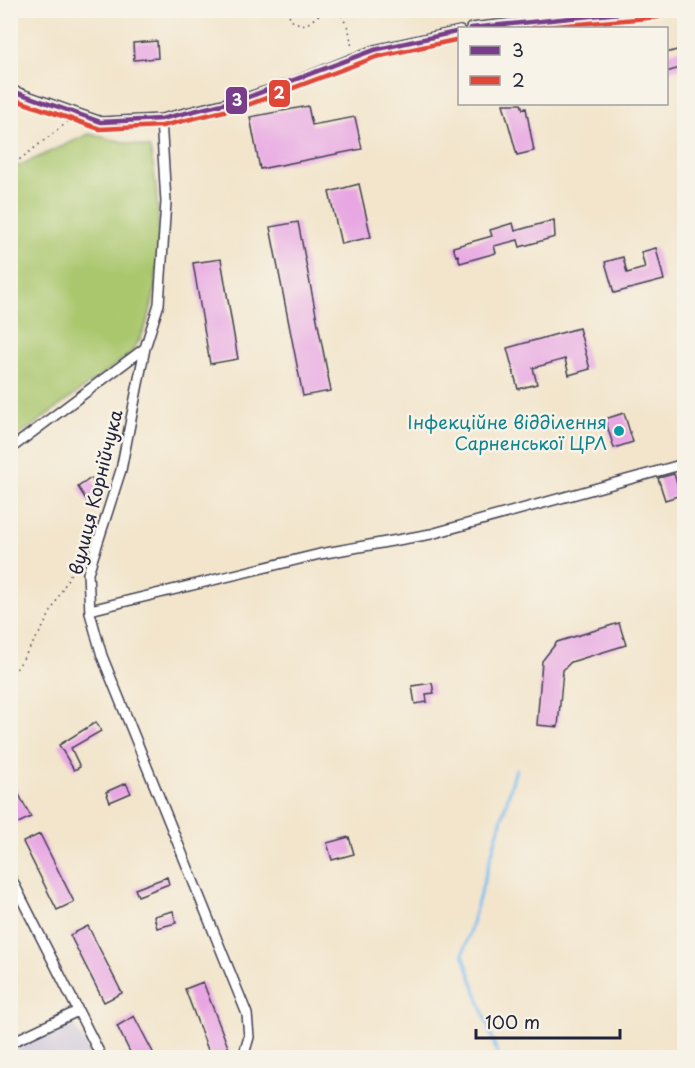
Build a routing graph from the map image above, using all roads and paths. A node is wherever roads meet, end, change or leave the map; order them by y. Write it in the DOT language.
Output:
graph roads {
  1 [pos="286,10"];
  2 [pos="325,10"];
  3 [pos="339,10"];
  4 [pos="659,10"];
  5 [pos="480,27"];
  6 [pos="458,31"];
  7 [pos="353,58"];
  8 [pos="10,90"];
  9 [pos="75,114"];
  10 [pos="161,118"];
  11 [pos="10,167"];
  12 [pos="145,348"];
  13 [pos="11,448"];
  14 [pos="684,464"];
  15 [pos="73,569"];
  16 [pos="90,610"];
  17 [pos="10,679"];
  18 [pos="10,876"];
  19 [pos="78,1011"];
  20 [pos="10,1043"];
  21 [pos="102,1058"];
  22 [pos="236,1058"];
  1 -- 2 [label="path"];
  3 -- 7 [label="path"];
  4 -- 5 [label="street"];
  6 -- 7 [label="street"];
  7 -- 10 [label="street"];
  8 -- 9 [label="street"];
  9 -- 10 [label="street"];
  9 -- 11 [label="path"];
  10 -- 12 [label="street, вулиця Корнійчука"];
  12 -- 13 [label="street"];
  12 -- 16 [label="street, вулиця Корнійчука"];
  14 -- 16 [label="street"];
  15 -- 17 [label="path"];
  16 -- 22 [label="street, вулиця Корнійчука"];
  18 -- 19 [label="street"];
  19 -- 20 [label="street"];
  19 -- 21 [label="street"];
}
